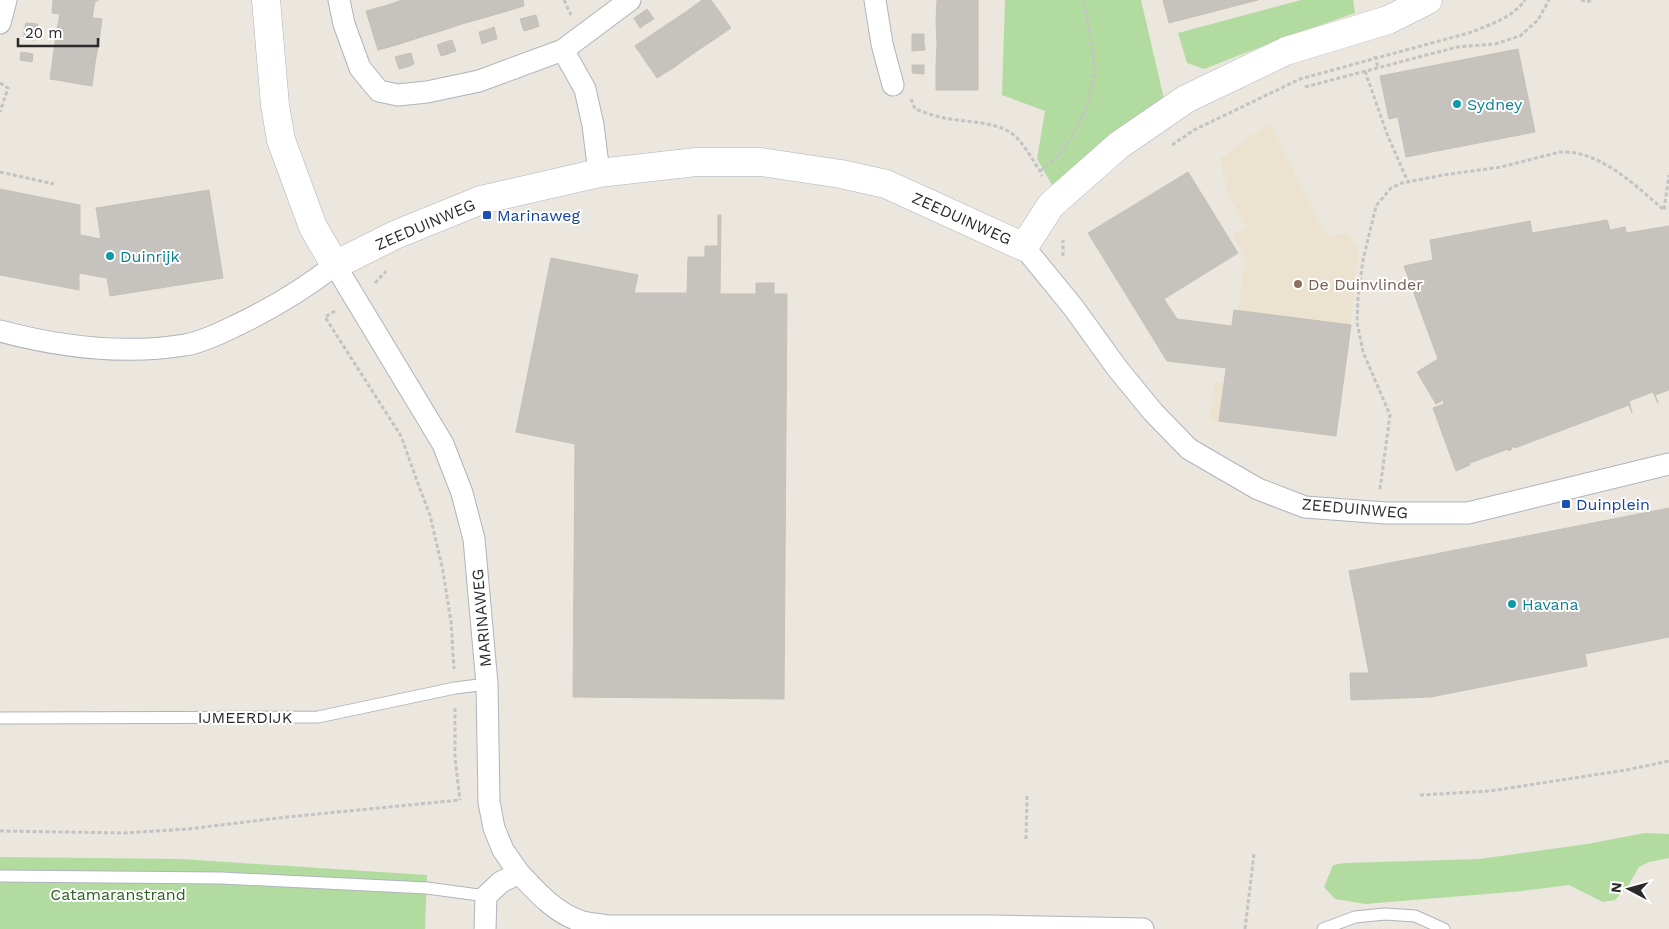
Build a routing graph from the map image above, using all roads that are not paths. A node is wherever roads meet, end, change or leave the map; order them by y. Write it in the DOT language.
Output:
graph roads {
  1 [pos="6,0"];
  2 [pos="266,0"];
  3 [pos="338,0"];
  4 [pos="630,0"];
  5 [pos="875,0"];
  6 [pos="1428,0"];
  7 [pos="0,24"];
  8 [pos="564,50"];
  9 [pos="892,85"];
  10 [pos="599,173"];
  11 [pos="1024,247"];
  12 [pos="335,265"];
  13 [pos="0,331"];
  14 [pos="1669,464"];
  15 [pos="487,684"];
  16 [pos="0,718"];
  17 [pos="519,873"];
  18 [pos="0,876"];
  19 [pos="486,896"];
  20 [pos="486,929"];
  21 [pos="1143,929"];
  22 [pos="1323,929"];
  23 [pos="1444,929"];
  1 -- 7 [label="street"];
  2 -- 12 [label="street, MARINAWEG"];
  3 -- 8 [label="street"];
  4 -- 8 [label="street"];
  5 -- 9 [label="street"];
  6 -- 11 [label="street"];
  8 -- 10 [label="street"];
  10 -- 11 [label="street, ZEEDUINWEG"];
  10 -- 12 [label="street, ZEEDUINWEG"];
  11 -- 14 [label="street, ZEEDUINWEG"];
  12 -- 13 [label="street"];
  12 -- 15 [label="street, MARINAWEG"];
  15 -- 16 [label="lane, IJMEERDIJK"];
  15 -- 17 [label="street, MARINAWEG"];
  17 -- 19 [label="street"];
  17 -- 21 [label="street"];
  18 -- 19 [label="lane"];
  19 -- 20 [label="street"];
  22 -- 23 [label="lane"];
}
